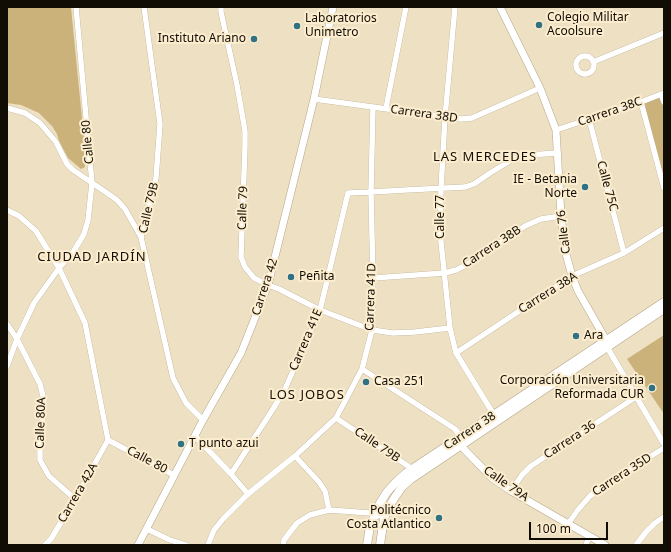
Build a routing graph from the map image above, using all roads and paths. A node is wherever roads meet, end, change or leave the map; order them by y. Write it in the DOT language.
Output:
graph roads {
  1 [pos="76,7"];
  2 [pos="144,7"];
  3 [pos="221,7"];
  4 [pos="333,7"];
  5 [pos="406,7"];
  6 [pos="455,7"];
  7 [pos="500,7"];
  8 [pos="664,33"];
  9 [pos="593,62"];
  10 [pos="540,88"];
  11 [pos="662,94"];
  12 [pos="314,99"];
  13 [pos="641,102"];
  14 [pos="664,102"];
  15 [pos="373,107"];
  16 [pos="7,108"];
  17 [pos="386,108"];
  18 [pos="445,117"];
  19 [pos="589,120"];
  20 [pos="556,130"];
  21 [pos="558,153"];
  22 [pos="92,183"];
  23 [pos="664,188"];
  24 [pos="441,189"];
  25 [pos="371,192"];
  26 [pos="7,210"];
  27 [pos="561,216"];
  28 [pos="664,228"];
  29 [pos="142,237"];
  30 [pos="624,253"];
  31 [pos="59,268"];
  32 [pos="444,273"];
  33 [pos="572,276"];
  34 [pos="373,278"];
  35 [pos="268,285"];
  36 [pos="664,302"];
  37 [pos="664,309"];
  38 [pos="320,310"];
  39 [pos="7,324"];
  40 [pos="450,328"];
  41 [pos="372,330"];
  42 [pos="17,339"];
  43 [pos="606,343"];
  44 [pos="456,352"];
  45 [pos="7,366"];
  46 [pos="362,369"];
  47 [pos="636,397"];
  48 [pos="494,415"];
  49 [pos="336,418"];
  50 [pos="203,420"];
  51 [pos="195,436"];
  52 [pos="108,440"];
  53 [pos="461,441"];
  54 [pos="664,444"];
  55 [pos="664,448"];
  56 [pos="295,456"];
  57 [pos="415,471"];
  58 [pos="231,474"];
  59 [pos="174,475"];
  60 [pos="511,491"];
  61 [pos="248,494"];
  62 [pos="75,499"];
  63 [pos="329,510"];
  64 [pos="374,514"];
  65 [pos="664,517"];
  66 [pos="384,518"];
  67 [pos="568,524"];
  68 [pos="147,529"];
  69 [pos="589,536"];
  70 [pos="45,545"];
  71 [pos="138,545"];
  72 [pos="186,545"];
  73 [pos="208,545"];
  74 [pos="283,545"];
  75 [pos="367,545"];
  76 [pos="380,545"];
  77 [pos="586,545"];
  78 [pos="605,545"];
  79 [pos="636,545"];
  1 -- 22 [label="street, Calle 80"];
  2 -- 29 [label="street, Calle 79B"];
  3 -- 35 [label="street, Calle 79"];
  4 -- 12 [label="street, Carrera 42"];
  5 -- 17 [label="street"];
  6 -- 18 [label="street, Calle 77"];
  7 -- 10 [label="street, Calle 76"];
  8 -- 9 [label="street"];
  10 -- 18 [label="street, Carrera 38D"];
  10 -- 20 [label="street, Calle 76"];
  11 -- 13 [label="street, Carrera 38C"];
  11 -- 14 [label="street"];
  12 -- 15 [label="street, Carrera 38D"];
  12 -- 35 [label="street, Carrera 42"];
  13 -- 19 [label="street, Carrera 38C"];
  13 -- 23 [label="street"];
  15 -- 17 [label="street, Carrera 38D"];
  15 -- 25 [label="street, Carrera 41D"];
  16 -- 22 [label="street"];
  17 -- 18 [label="street, Carrera 38D"];
  18 -- 24 [label="street, Calle 77"];
  19 -- 20 [label="street, Carrera 38C"];
  19 -- 30 [label="street, Calle 75C"];
  20 -- 21 [label="street, Calle 76"];
  21 -- 24 [label="street"];
  21 -- 27 [label="street, Calle 76"];
  22 -- 29 [label="street"];
  22 -- 31 [label="street, Calle 80"];
  24 -- 25 [label="street"];
  24 -- 32 [label="street, Calle 77"];
  25 -- 34 [label="street, Carrera 41D"];
  25 -- 38 [label="street, Carrera 41E"];
  26 -- 31 [label="street"];
  27 -- 32 [label="street, Carrera 38B"];
  27 -- 33 [label="street, Calle 76"];
  28 -- 30 [label="street, Carrera 38A"];
  29 -- 50 [label="street, Calle 79B"];
  30 -- 33 [label="street, Carrera 38A"];
  31 -- 42 [label="street, Calle 80"];
  31 -- 52 [label="street"];
  32 -- 34 [label="street, Carrera 38B"];
  32 -- 40 [label="street, Calle 77"];
  33 -- 43 [label="street, Calle 76"];
  33 -- 44 [label="street, Carrera 38A"];
  34 -- 41 [label="street, Carrera 41D"];
  35 -- 38 [label="street, Calle 79"];
  35 -- 50 [label="street, Carrera 42"];
  36 -- 43 [label="main road, Carrera 38"];
  37 -- 43 [label="main road, Carrera 38"];
  38 -- 41 [label="street, Calle 79"];
  38 -- 58 [label="street, Carrera 41E"];
  39 -- 42 [label="street, Calle 80A"];
  40 -- 41 [label="street"];
  40 -- 44 [label="street, Calle 77"];
  41 -- 46 [label="street, Carrera 41D"];
  42 -- 45 [label="street, Calle 80"];
  42 -- 62 [label="street, Calle 80A"];
  43 -- 47 [label="street, Calle 76"];
  43 -- 48 [label="main road, Carrera 38"];
  43 -- 53 [label="main road, Carrera 38"];
  44 -- 48 [label="street, Calle 77"];
  46 -- 49 [label="street, Carrera 41D"];
  46 -- 53 [label="street, Calle 79A"];
  47 -- 54 [label="street, Calle 76"];
  47 -- 60 [label="street, Carrera 36"];
  48 -- 53 [label="main road, Carrera 38"];
  49 -- 56 [label="street, Carrera 41D"];
  49 -- 57 [label="street, Calle 79B"];
  50 -- 51 [label="street, Carrera 42"];
  51 -- 58 [label="street"];
  51 -- 59 [label="street, Carrera 42"];
  52 -- 59 [label="street, Calle 80"];
  52 -- 62 [label="street, Carrera 42A"];
  53 -- 57 [label="main road, Carrera 38"];
  53 -- 60 [label="street, Calle 79A"];
  55 -- 67 [label="street, Carrera 35D"];
  56 -- 61 [label="street, Carrera 41D"];
  56 -- 63 [label="street"];
  57 -- 64 [label="main road, Carrera 38"];
  57 -- 66 [label="main road, Carrera 38"];
  58 -- 61 [label="street"];
  59 -- 68 [label="street, Carrera 42"];
  60 -- 67 [label="street, Calle 79A"];
  61 -- 73 [label="street, Carrera 41D"];
  62 -- 70 [label="street, Carrera 42A"];
  63 -- 64 [label="street"];
  63 -- 74 [label="street"];
  64 -- 66 [label="street"];
  64 -- 75 [label="main road, Carrera 38"];
  65 -- 79 [label="street"];
  66 -- 76 [label="main road, Carrera 38"];
  67 -- 69 [label="street, Calle 79A"];
  68 -- 71 [label="street, Carrera 42"];
  68 -- 72 [label="street"];
  69 -- 77 [label="street"];
  69 -- 78 [label="street, Calle 79A"];
}
